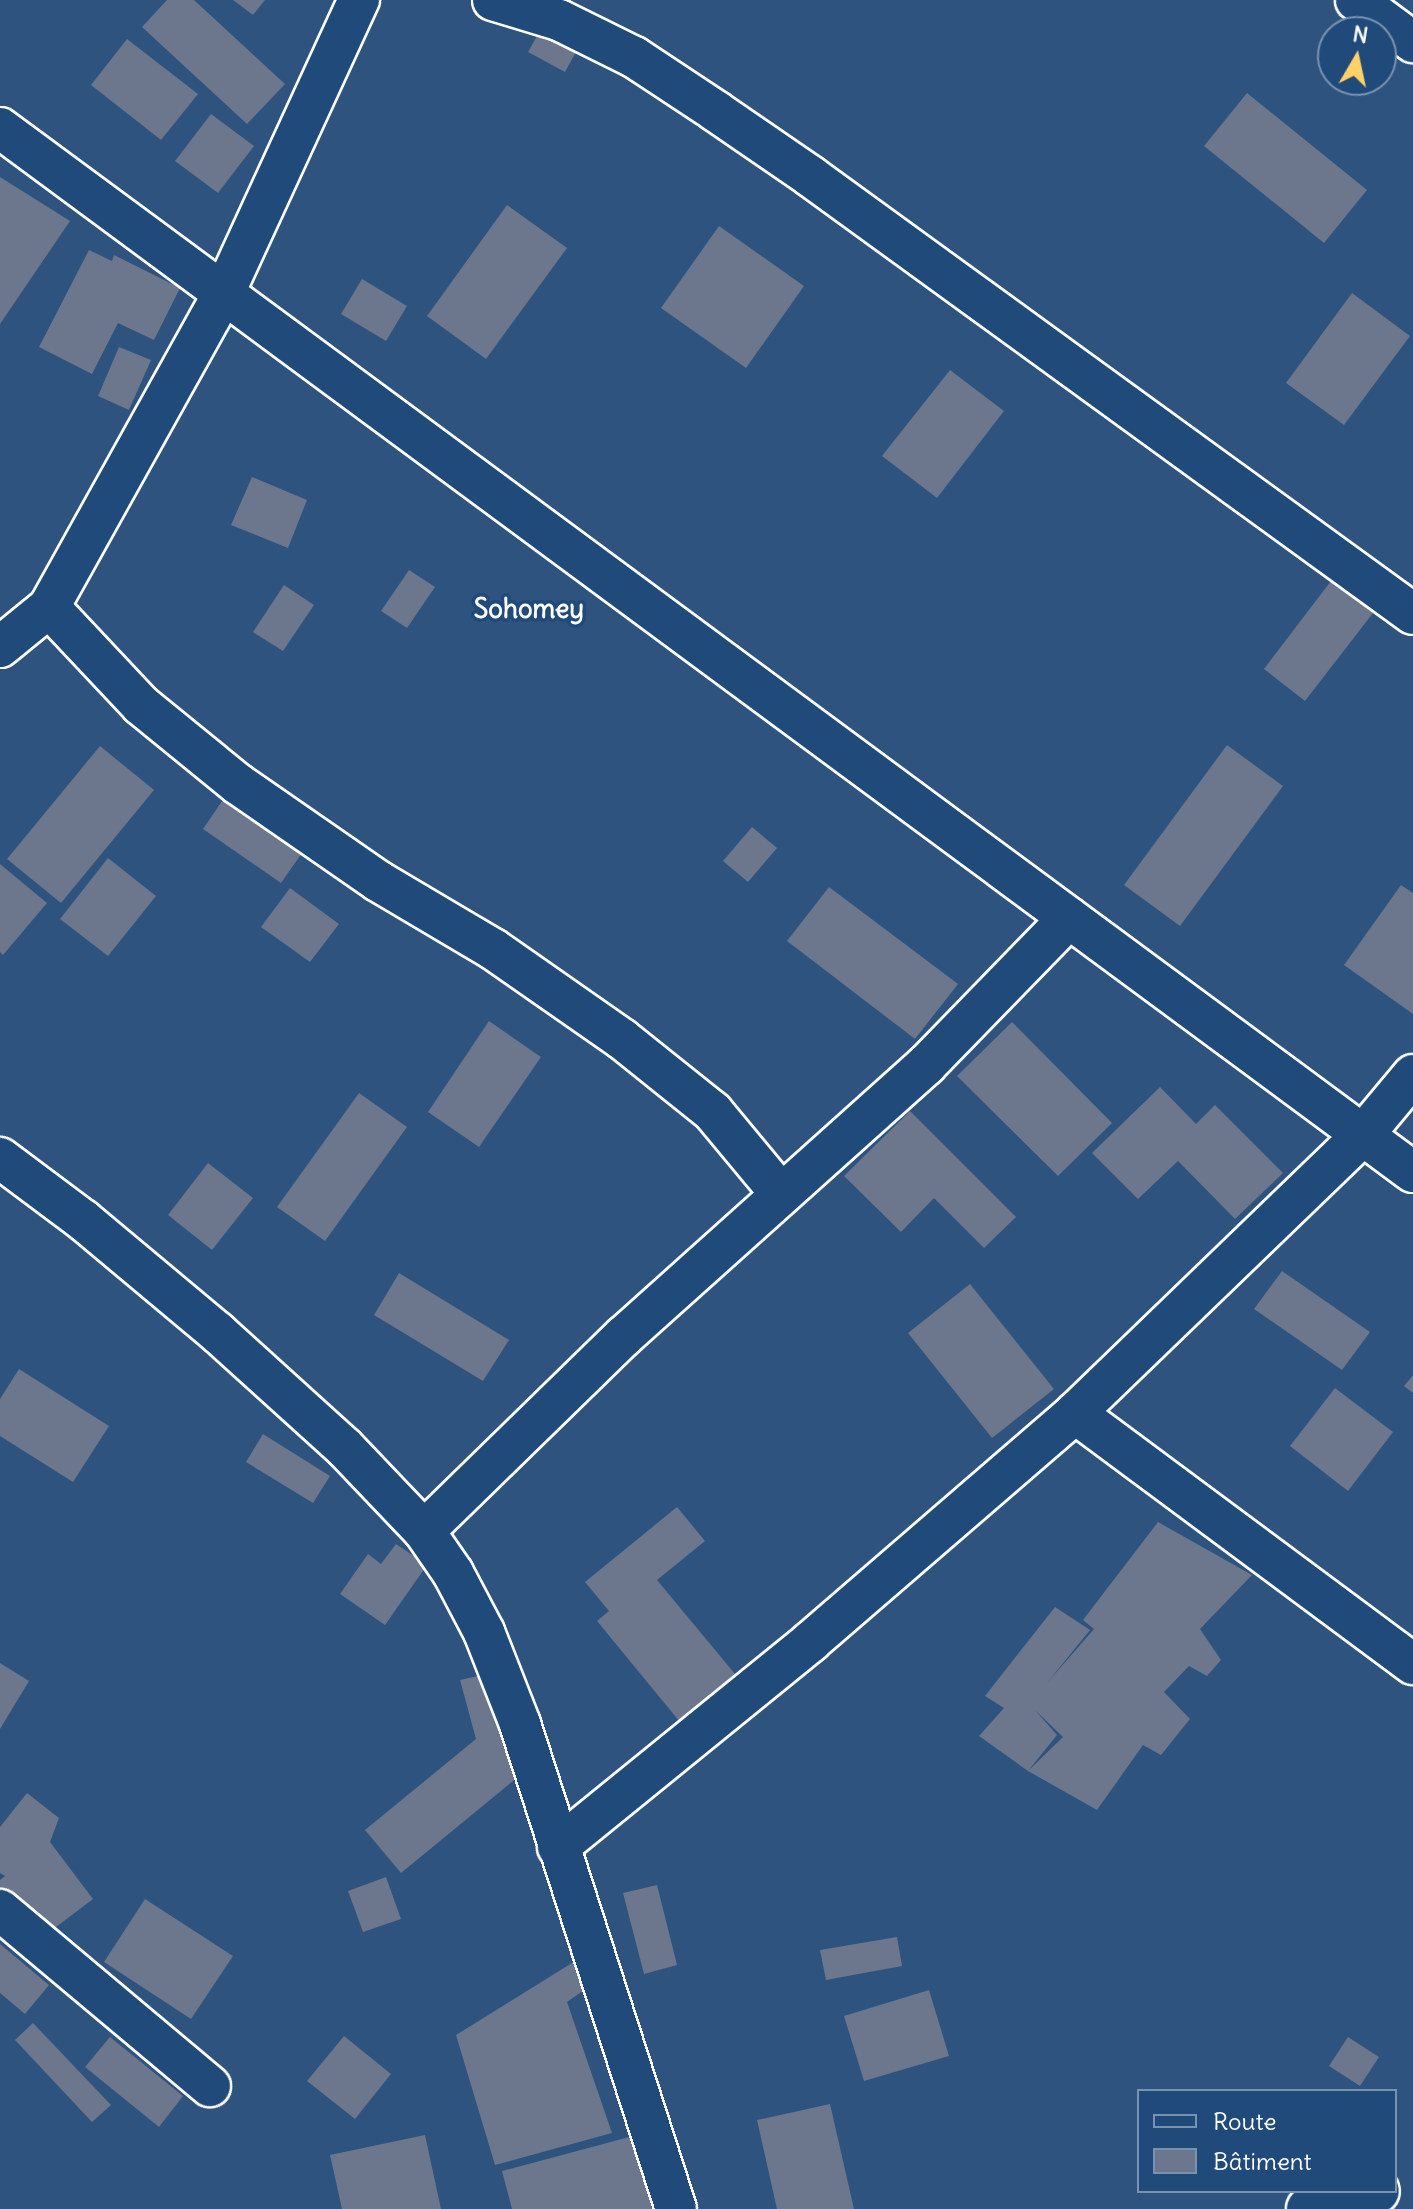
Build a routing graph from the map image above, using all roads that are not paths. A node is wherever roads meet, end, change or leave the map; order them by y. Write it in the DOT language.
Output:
graph roads {
  1 [pos="359,0"];
  2 [pos="493,0"];
  3 [pos="1356,0"];
  4 [pos="1413,42"];
  5 [pos="0,128"];
  6 [pos="224,293"];
  7 [pos="49,607"];
  8 [pos="1413,614"];
  9 [pos="0,647"];
  10 [pos="1069,918"];
  11 [pos="1413,1075"];
  12 [pos="1363,1135"];
  13 [pos="0,1158"];
  14 [pos="1413,1172"];
  15 [pos="781,1194"];
  16 [pos="1075,1413"];
  17 [pos="424,1531"];
  18 [pos="1413,1664"];
  19 [pos="558,1847"];
  20 [pos="0,1910"];
  21 [pos="210,2086"];
  22 [pos="1369,2193"];
  23 [pos="676,2209"];
  24 [pos="1309,2209"];
  1 -- 6 [label="street"];
  2 -- 8 [label="street"];
  3 -- 4 [label="street"];
  5 -- 6 [label="street"];
  6 -- 7 [label="street"];
  6 -- 10 [label="street"];
  7 -- 9 [label="street"];
  7 -- 15 [label="street"];
  10 -- 12 [label="street"];
  10 -- 15 [label="street"];
  11 -- 12 [label="street"];
  12 -- 14 [label="street"];
  12 -- 16 [label="street"];
  13 -- 17 [label="street"];
  15 -- 17 [label="street"];
  16 -- 18 [label="street"];
  16 -- 19 [label="street"];
  17 -- 19 [label="street"];
  19 -- 23 [label="street"];
  20 -- 21 [label="street"];
  22 -- 24 [label="street"];
}
